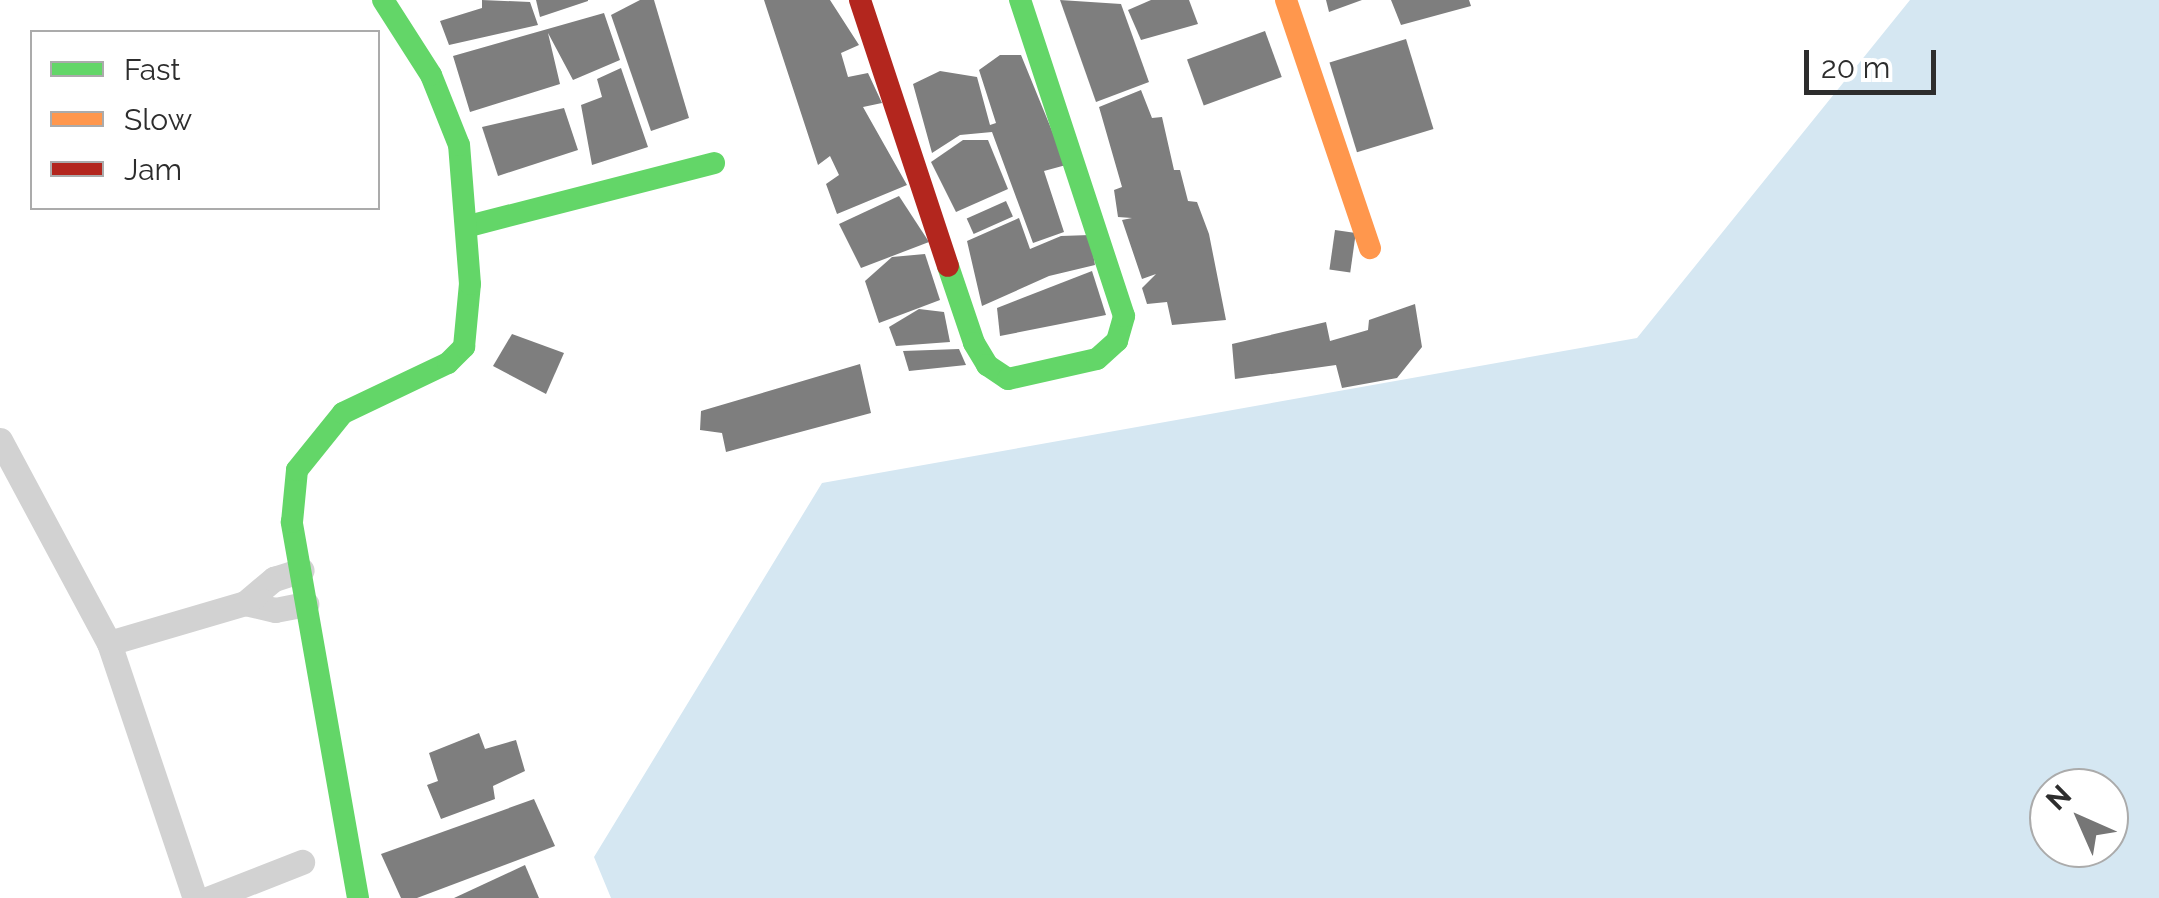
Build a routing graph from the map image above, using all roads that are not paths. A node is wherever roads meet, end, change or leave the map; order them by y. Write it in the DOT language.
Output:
graph roads {
  1 [pos="383,0"];
  2 [pos="860,0"];
  3 [pos="1020,0"];
  4 [pos="1286,0"];
  5 [pos="714,163"];
  6 [pos="469,226"];
  7 [pos="1370,248"];
  8 [pos="0,440"];
  9 [pos="302,570"];
  10 [pos="245,603"];
  11 [pos="306,604"];
  12 [pos="110,643"];
  13 [pos="302,862"];
  14 [pos="195,898"];
  15 [pos="210,898"];
  16 [pos="358,898"];
  1 -- 6 [label="street"];
  2 -- 3 [label="street"];
  4 -- 7 [label="street"];
  5 -- 6 [label="street"];
  6 -- 9 [label="street"];
  8 -- 12 [label="lane"];
  9 -- 10 [label="lane"];
  9 -- 11 [label="street"];
  10 -- 11 [label="lane"];
  10 -- 12 [label="lane"];
  11 -- 16 [label="street"];
  12 -- 14 [label="lane"];
  13 -- 15 [label="lane"];
}
